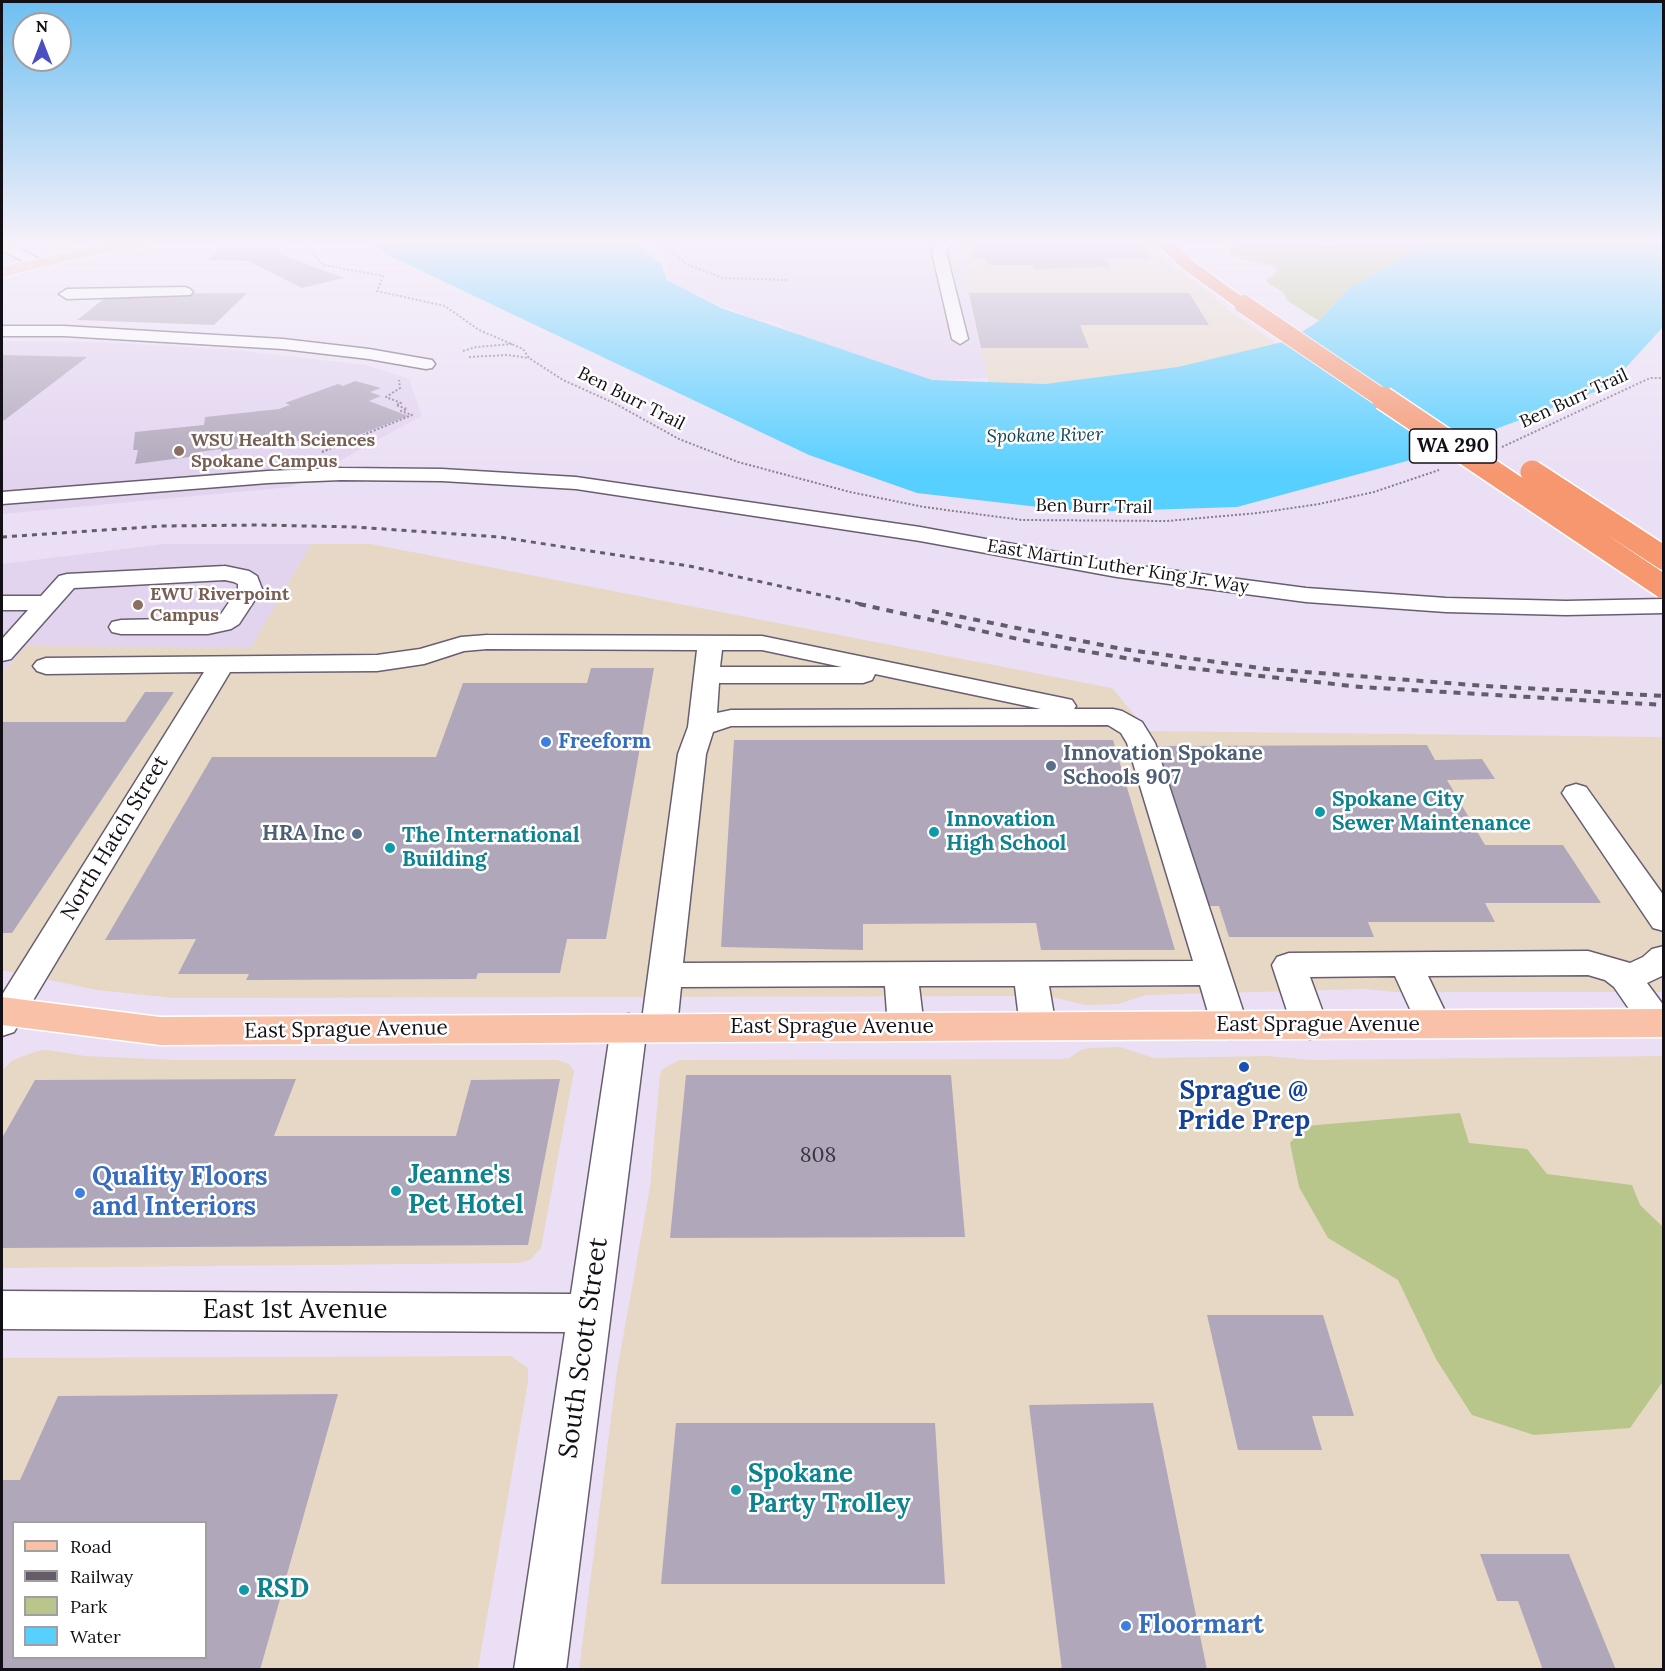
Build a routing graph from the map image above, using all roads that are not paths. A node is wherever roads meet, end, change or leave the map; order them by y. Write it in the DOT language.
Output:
graph roads {
  1 [pos="955,319"];
  2 [pos="1279,319"];
  3 [pos="1294,319"];
  4 [pos="2,331"];
  5 [pos="146,336"];
  6 [pos="2,339"];
  7 [pos="960,339"];
  8 [pos="426,364"];
  9 [pos="1477,437"];
  10 [pos="1516,462"];
  11 [pos="576,483"];
  12 [pos="2,489"];
  13 [pos="2,498"];
  14 [pos="1664,558"];
  15 [pos="1664,587"];
  16 [pos="2,603"];
  17 [pos="45,603"];
  18 [pos="1664,606"];
  19 [pos="121,627"];
  20 [pos="710,643"];
  21 [pos="2,654"];
  22 [pos="221,665"];
  23 [pos="46,666"];
  24 [pos="707,675"];
  25 [pos="924,675"];
  26 [pos="1113,717"];
  27 [pos="702,727"];
  28 [pos="1576,793"];
  29 [pos="1664,920"];
  30 [pos="1664,957"];
  31 [pos="1406,964"];
  32 [pos="1213,973"];
  33 [pos="1030,974"];
  34 [pos="666,975"];
  35 [pos="901,975"];
  36 [pos="1626,979"];
  37 [pos="4,1015"];
  38 [pos="1660,1023"];
  39 [pos="1433,1024"];
  40 [pos="1230,1026"];
  41 [pos="1310,1026"];
  42 [pos="644,1027"];
  43 [pos="906,1027"];
  44 [pos="1038,1027"];
  45 [pos="2,1310"];
  46 [pos="589,1313"];
  47 [pos="540,1670"];
  1 -- 7 [label="street"];
  2 -- 15 [label="highway, WA 290, bridge"];
  3 -- 9 [label="highway, WA 290"];
  4 -- 5 [label="street"];
  5 -- 6 [label="street"];
  5 -- 8 [label="street"];
  10 -- 14 [label="highway, WA 290, bridge"];
  11 -- 12 [label="street, East Martin Luther King Jr. Way"];
  11 -- 13 [label="street, East Martin Luther King Jr. Way"];
  11 -- 18 [label="street, East Martin Luther King Jr. Way"];
  16 -- 17 [label="street"];
  17 -- 19 [label="street"];
  17 -- 21 [label="street"];
  20 -- 22 [label="street"];
  20 -- 24 [label="street, South Scott Street"];
  20 -- 25 [label="street"];
  22 -- 23 [label="street"];
  22 -- 37 [label="street, North Hatch Street"];
  24 -- 25 [label="street"];
  24 -- 27 [label="street, South Scott Street"];
  25 -- 26 [label="street"];
  26 -- 27 [label="street"];
  26 -- 32 [label="street"];
  27 -- 34 [label="street, South Scott Street"];
  28 -- 29 [label="street"];
  30 -- 36 [label="street"];
  31 -- 36 [label="street"];
  31 -- 39 [label="street"];
  31 -- 41 [label="street"];
  32 -- 33 [label="street"];
  32 -- 40 [label="street"];
  33 -- 35 [label="street"];
  33 -- 44 [label="street"];
  34 -- 35 [label="street"];
  34 -- 42 [label="street, South Scott Street"];
  35 -- 43 [label="street"];
  36 -- 38 [label="street"];
  37 -- 42 [label="main road, East Sprague Avenue"];
  38 -- 39 [label="main road, East Sprague Avenue"];
  39 -- 41 [label="main road, East Sprague Avenue"];
  40 -- 41 [label="main road, East Sprague Avenue"];
  40 -- 44 [label="main road, East Sprague Avenue"];
  42 -- 43 [label="main road, East Sprague Avenue"];
  42 -- 46 [label="street, South Scott Street"];
  43 -- 44 [label="main road, East Sprague Avenue"];
  45 -- 46 [label="street, East 1st Avenue"];
  46 -- 47 [label="street, South Scott Street"];
}
